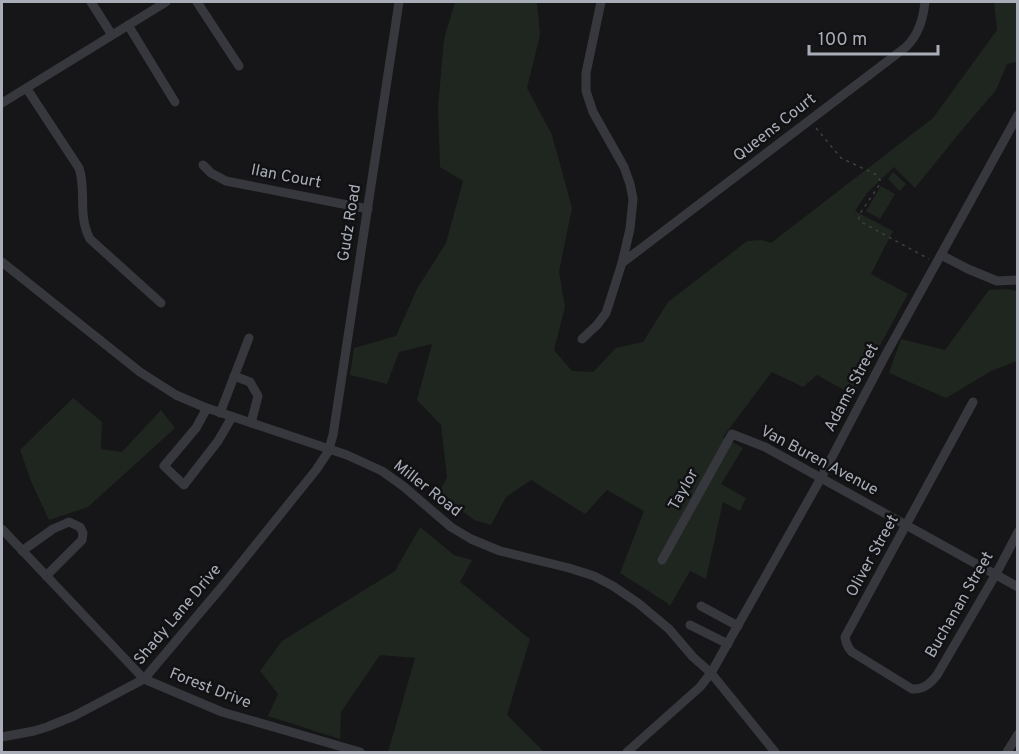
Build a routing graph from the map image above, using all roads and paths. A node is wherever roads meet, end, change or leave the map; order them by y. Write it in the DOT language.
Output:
graph roads {
  1 [pos="91,2"];
  2 [pos="166,2"];
  3 [pos="197,2"];
  4 [pos="399,2"];
  5 [pos="601,2"];
  6 [pos="925,2"];
  7 [pos="128,25"];
  8 [pos="112,35"];
  9 [pos="239,66"];
  10 [pos="27,89"];
  11 [pos="175,102"];
  12 [pos="2,104"];
  13 [pos="1017,115"];
  14 [pos="809,120"];
  15 [pos="203,165"];
  16 [pos="368,209"];
  17 [pos="938,259"];
  18 [pos="2,262"];
  19 [pos="622,263"];
  20 [pos="9,269"];
  21 [pos="2,276"];
  22 [pos="1017,280"];
  23 [pos="161,303"];
  24 [pos="249,338"];
  25 [pos="582,339"];
  26 [pos="234,376"];
  27 [pos="973,402"];
  28 [pos="207,408"];
  29 [pos="220,413"];
  30 [pos="232,417"];
  31 [pos="251,423"];
  32 [pos="732,434"];
  33 [pos="329,448"];
  34 [pos="821,478"];
  35 [pos="907,525"];
  36 [pos="2,529"];
  37 [pos="1017,532"];
  38 [pos="22,551"];
  39 [pos="662,560"];
  40 [pos="996,574"];
  41 [pos="46,576"];
  42 [pos="1017,586"];
  43 [pos="700,606"];
  44 [pos="690,625"];
  45 [pos="738,626"];
  46 [pos="728,644"];
  47 [pos="711,674"];
  48 [pos="144,679"];
  49 [pos="922,688"];
  50 [pos="1017,734"];
  51 [pos="2,737"];
  52 [pos="360,753"];
  53 [pos="627,753"];
  54 [pos="775,753"];
  55 [pos="1008,753"];
  1 -- 8 [label="street"];
  2 -- 7 [label="street"];
  3 -- 9 [label="street"];
  4 -- 16 [label="street, Gudz Road"];
  5 -- 19 [label="street"];
  6 -- 14 [label="street, Queens Court"];
  7 -- 8 [label="street"];
  7 -- 11 [label="street"];
  8 -- 10 [label="street"];
  10 -- 12 [label="street"];
  10 -- 23 [label="street"];
  13 -- 17 [label="street, Adams Street"];
  14 -- 17 [label="path"];
  14 -- 19 [label="street, Queens Court"];
  15 -- 16 [label="street, Ilan Court"];
  16 -- 33 [label="street, Gudz Road"];
  17 -- 22 [label="street"];
  17 -- 34 [label="street, Adams Street"];
  18 -- 20 [label="street, Miller Road"];
  19 -- 25 [label="street"];
  20 -- 21 [label="street"];
  20 -- 28 [label="street, Miller Road"];
  24 -- 26 [label="street"];
  26 -- 29 [label="street"];
  26 -- 31 [label="street"];
  27 -- 35 [label="street, Oliver Street"];
  28 -- 29 [label="street, Miller Road"];
  28 -- 30 [label="street"];
  29 -- 30 [label="street, Miller Road"];
  30 -- 31 [label="street, Miller Road"];
  31 -- 33 [label="street, Miller Road"];
  32 -- 34 [label="street, Van Buren Avenue"];
  32 -- 39 [label="street, Taylor"];
  33 -- 47 [label="street, Miller Road"];
  33 -- 48 [label="street, Shady Lane Drive"];
  34 -- 35 [label="street, Van Buren Avenue"];
  34 -- 45 [label="street, Adams Street"];
  35 -- 40 [label="street, Van Buren Avenue"];
  35 -- 49 [label="street, Oliver Street"];
  36 -- 38 [label="street, Forest Drive"];
  37 -- 40 [label="street, Buchanan Street"];
  38 -- 41 [label="street, Forest Drive"];
  38 -- 41 [label="street"];
  40 -- 42 [label="street, Van Buren Avenue"];
  40 -- 49 [label="street, Buchanan Street"];
  41 -- 48 [label="street, Forest Drive"];
  43 -- 45 [label="street"];
  44 -- 46 [label="street"];
  45 -- 46 [label="street, Adams Street"];
  46 -- 47 [label="street, Adams Street"];
  47 -- 53 [label="street"];
  47 -- 54 [label="street, Miller Road"];
  48 -- 51 [label="street, Shady Lane Drive"];
  48 -- 52 [label="street, Forest Drive"];
  50 -- 55 [label="street"];
}
